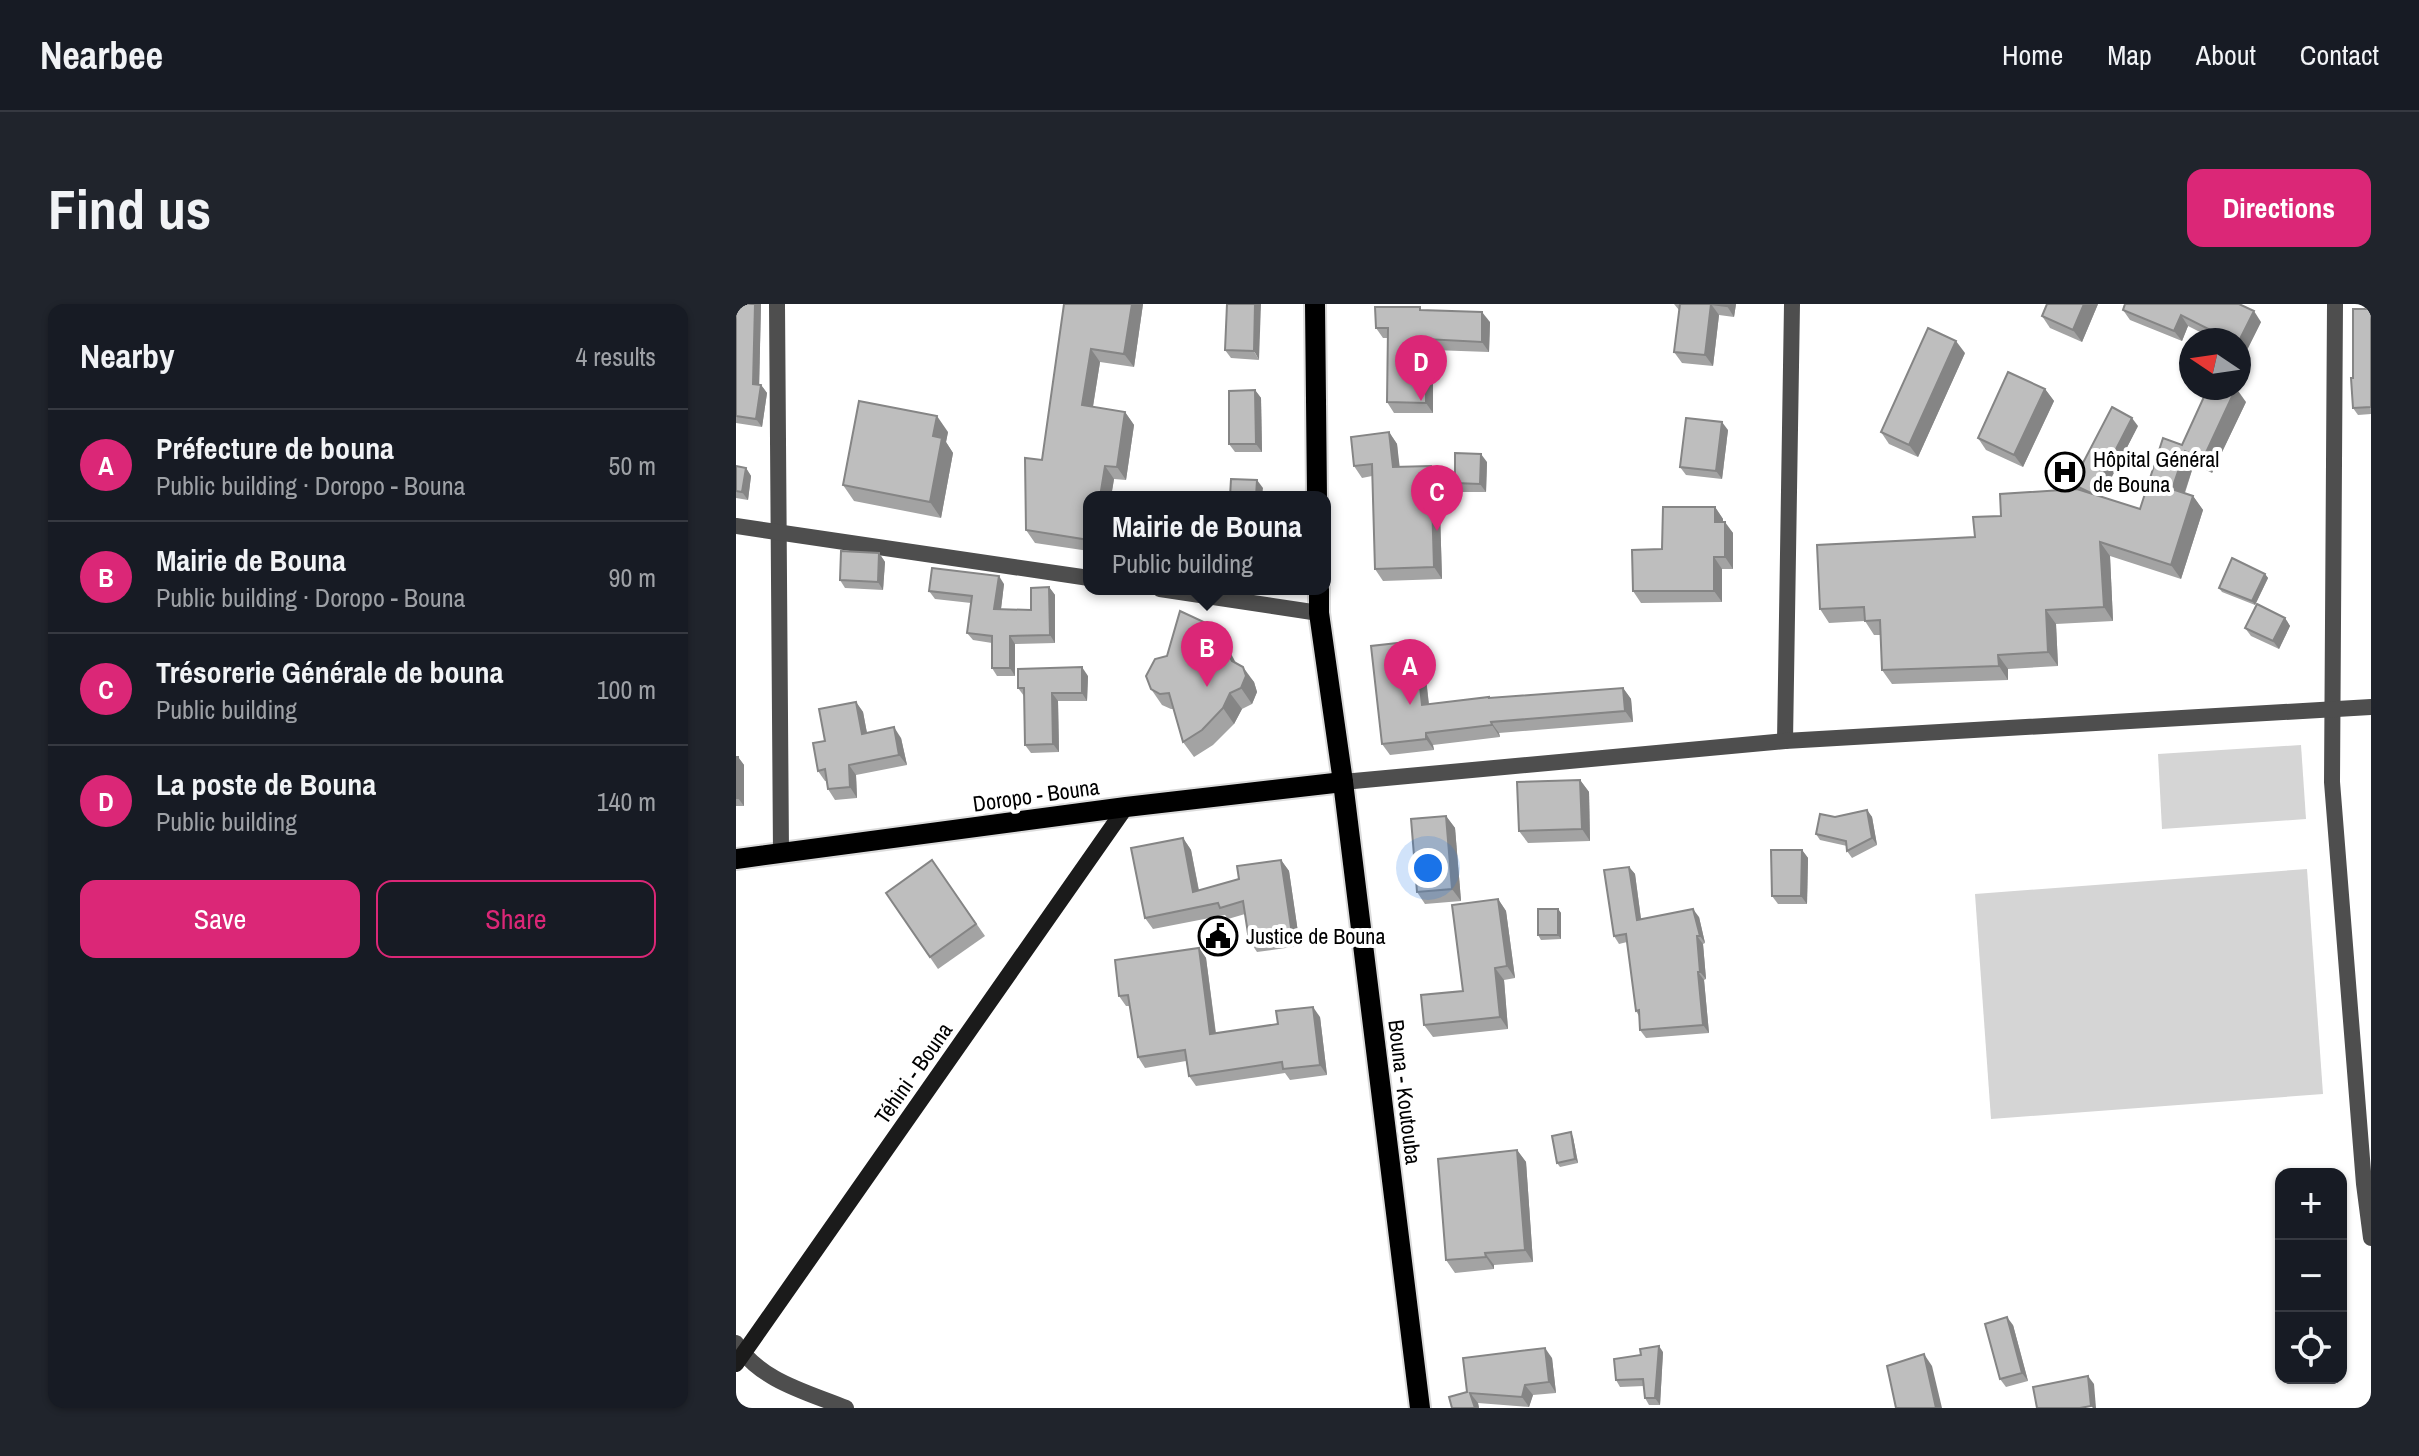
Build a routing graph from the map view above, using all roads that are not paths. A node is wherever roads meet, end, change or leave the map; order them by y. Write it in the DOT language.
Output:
graph roads {
  1 [pos="777,304"];
  2 [pos="1315,304"];
  3 [pos="1792,304"];
  4 [pos="2335,304"];
  5 [pos="1317,491"];
  6 [pos="736,526"];
  7 [pos="779,532"];
  8 [pos="1083,577"];
  9 [pos="1200,595"];
  10 [pos="1319,595"];
  11 [pos="1319,613"];
  12 [pos="2371,707"];
  13 [pos="2332,708"];
  14 [pos="1785,741"];
  15 [pos="1343,782"];
  16 [pos="1126,807"];
  17 [pos="781,853"];
  18 [pos="736,859"];
  19 [pos="2371,1238"];
  20 [pos="738,1354"];
  21 [pos="846,1408"];
  22 [pos="1420,1408"];
  1 -- 7 [label="street"];
  2 -- 5 [label="main road"];
  3 -- 14 [label="street"];
  4 -- 13 [label="street"];
  6 -- 7 [label="street"];
  7 -- 8 [label="street"];
  7 -- 17 [label="street"];
  9 -- 11 [label="street"];
  10 -- 11 [label="main road, Bouna - Koutouba"];
  11 -- 15 [label="main road, Bouna - Koutouba"];
  12 -- 13 [label="street"];
  13 -- 14 [label="street"];
  13 -- 19 [label="street"];
  14 -- 15 [label="street"];
  15 -- 16 [label="main road, Doropo - Bouna"];
  15 -- 22 [label="main road, Bouna - Koutouba"];
  16 -- 17 [label="main road, Doropo - Bouna"];
  16 -- 20 [label="street, Téhini - Bouna"];
  17 -- 18 [label="main road, Doropo - Bouna"];
  20 -- 21 [label="street"];
}
